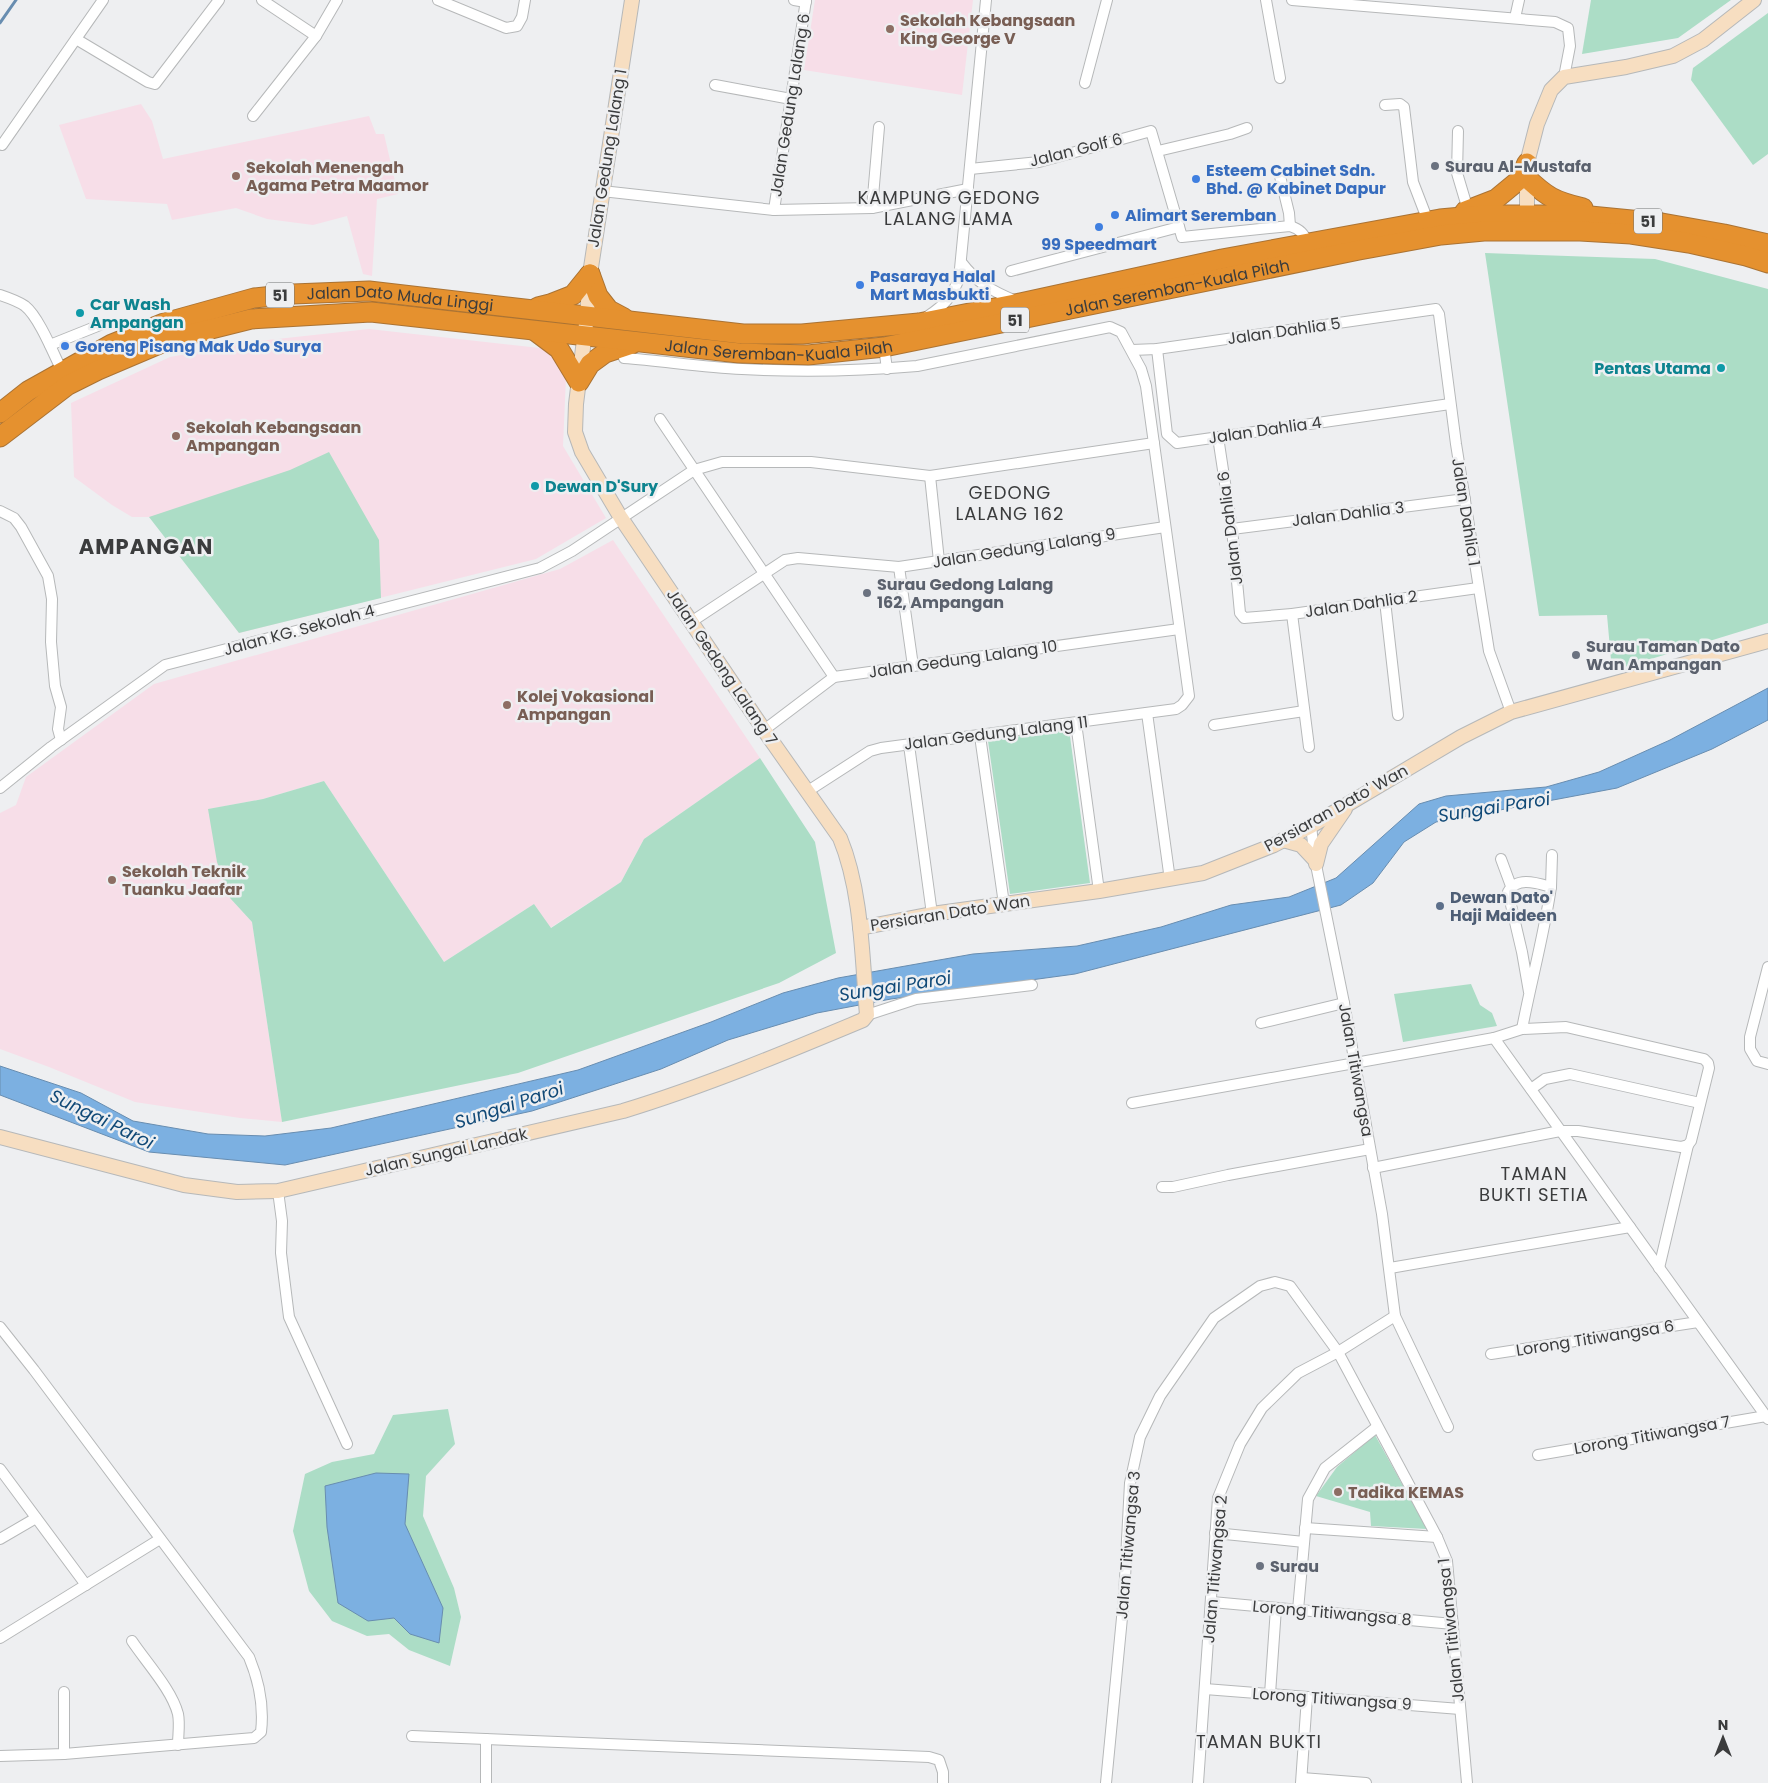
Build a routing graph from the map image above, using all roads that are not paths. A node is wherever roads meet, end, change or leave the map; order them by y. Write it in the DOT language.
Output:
graph roads {
  1 [pos="103,0"];
  2 [pos="219,0"];
  3 [pos="262,0"];
  4 [pos="337,0"];
  5 [pos="438,0"];
  6 [pos="525,0"];
  7 [pos="632,0"];
  8 [pos="794,0"];
  9 [pos="986,0"];
  10 [pos="1107,0"];
  11 [pos="1266,0"];
  12 [pos="1292,0"];
  13 [pos="1519,0"];
  14 [pos="1754,0"];
  15 [pos="806,1"];
  16 [pos="1515,18"];
  17 [pos="316,36"];
  18 [pos="76,38"];
  19 [pos="1564,77"];
  20 [pos="1280,78"];
  21 [pos="1085,83"];
  22 [pos="715,85"];
  23 [pos="791,99"];
  24 [pos="1385,105"];
  25 [pos="253,116"];
  26 [pos="879,127"];
  27 [pos="1246,128"];
  28 [pos="1458,131"];
  29 [pos="2,145"];
  30 [pos="1158,151"];
  31 [pos="970,169"];
  32 [pos="1526,170"];
  33 [pos="1279,172"];
  34 [pos="968,189"];
  35 [pos="602,191"];
  36 [pos="872,208"];
  37 [pos="774,210"];
  38 [pos="1468,210"];
  39 [pos="1434,220"];
  40 [pos="1651,222"];
  41 [pos="1527,223"];
  42 [pos="1290,226"];
  43 [pos="1181,232"];
  44 [pos="1348,236"];
  45 [pos="1400,242"];
  46 [pos="1308,244"];
  47 [pos="1768,244"];
  48 [pos="961,262"];
  49 [pos="1768,263"];
  50 [pos="1011,271"];
  51 [pos="590,274"];
  52 [pos="0,295"];
  53 [pos="1020,303"];
  54 [pos="529,309"];
  55 [pos="1436,309"];
  56 [pos="587,316"];
  57 [pos="630,321"];
  58 [pos="919,322"];
  59 [pos="100,325"];
  60 [pos="534,330"];
  61 [pos="584,336"];
  62 [pos="639,342"];
  63 [pos="50,345"];
  64 [pos="884,347"];
  65 [pos="1157,349"];
  66 [pos="1132,350"];
  67 [pos="624,358"];
  68 [pos="887,369"];
  69 [pos="62,371"];
  70 [pos="578,382"];
  71 [pos="1450,404"];
  72 [pos="0,413"];
  73 [pos="660,419"];
  74 [pos="1218,436"];
  75 [pos="0,437"];
  76 [pos="1154,443"];
  77 [pos="694,470"];
  78 [pos="930,476"];
  79 [pos="1464,499"];
  80 [pos="0,511"];
  81 [pos="621,518"];
  82 [pos="1165,527"];
  83 [pos="1232,529"];
  84 [pos="939,561"];
  85 [pos="899,567"];
  86 [pos="763,574"];
  87 [pos="1478,588"];
  88 [pos="1385,601"];
  89 [pos="1292,614"];
  90 [pos="1244,618"];
  91 [pos="691,622"];
  92 [pos="1179,629"];
  93 [pos="1768,641"];
  94 [pos="913,666"];
  95 [pos="834,677"];
  96 [pos="1304,711"];
  97 [pos="1511,712"];
  98 [pos="1147,713"];
  99 [pos="1398,715"];
  100 [pos="1076,723"];
  101 [pos="1214,725"];
  102 [pos="764,730"];
  103 [pos="980,736"];
  104 [pos="62,740"];
  105 [pos="909,745"];
  106 [pos="1308,747"];
  107 [pos="0,788"];
  108 [pos="808,791"];
  109 [pos="1349,804"];
  110 [pos="1311,826"];
  111 [pos="1282,840"];
  112 [pos="1552,855"];
  113 [pos="1502,859"];
  114 [pos="1316,862"];
  115 [pos="1170,880"];
  116 [pos="1511,886"];
  117 [pos="1551,888"];
  118 [pos="1099,891"];
  119 [pos="1004,904"];
  120 [pos="932,914"];
  121 [pos="860,928"];
  122 [pos="1768,967"];
  123 [pos="1032,985"];
  124 [pos="1529,992"];
  125 [pos="1344,1003"];
  126 [pos="866,1009"];
  127 [pos="1261,1023"];
  128 [pos="1522,1030"];
  129 [pos="1494,1038"];
  130 [pos="1354,1063"];
  131 [pos="1768,1064"];
  132 [pos="1531,1089"];
  133 [pos="1132,1103"];
  134 [pos="1700,1103"];
  135 [pos="1560,1131"];
  136 [pos="0,1137"];
  137 [pos="1688,1145"];
  138 [pos="1370,1149"];
  139 [pos="1373,1168"];
  140 [pos="1162,1187"];
  141 [pos="278,1191"];
  142 [pos="1630,1227"];
  143 [pos="1390,1268"];
  144 [pos="1659,1268"];
  145 [pos="1395,1316"];
  146 [pos="1698,1322"];
  147 [pos="0,1328"];
  148 [pos="1338,1352"];
  149 [pos="1491,1354"];
  150 [pos="1767,1417"];
  151 [pos="1377,1427"];
  152 [pos="1448,1427"];
  153 [pos="347,1444"];
  154 [pos="1538,1455"];
  155 [pos="0,1469"];
  156 [pos="36,1518"];
  157 [pos="1305,1528"];
  158 [pos="1215,1533"];
  159 [pos="1437,1537"];
  160 [pos="0,1539"];
  161 [pos="160,1539"];
  162 [pos="1304,1542"];
  163 [pos="86,1585"];
  164 [pos="1212,1602"];
  165 [pos="1276,1608"];
  166 [pos="1298,1610"];
  167 [pos="1454,1624"];
  168 [pos="0,1638"];
  169 [pos="132,1641"];
  170 [pos="1205,1689"];
  171 [pos="64,1692"];
  172 [pos="1270,1694"];
  173 [pos="1307,1697"];
  174 [pos="1460,1708"];
  175 [pos="412,1736"];
  176 [pos="486,1738"];
  177 [pos="178,1745"];
  178 [pos="64,1754"];
  179 [pos="0,1756"];
  180 [pos="1301,1780"];
  181 [pos="486,1783"];
  182 [pos="943,1783"];
  183 [pos="1106,1783"];
  184 [pos="1198,1783"];
  185 [pos="1366,1783"];
  186 [pos="1467,1783"];
  1 -- 18 [label="street"];
  2 -- 18 [label="street"];
  3 -- 17 [label="street"];
  4 -- 17 [label="street"];
  5 -- 6 [label="street"];
  7 -- 35 [label="street, Jalan Gedung Lalang 1"];
  8 -- 15 [label="street"];
  9 -- 31 [label="street"];
  10 -- 21 [label="street"];
  11 -- 20 [label="street"];
  12 -- 16 [label="street"];
  13 -- 16 [label="street"];
  14 -- 19 [label="street"];
  15 -- 23 [label="street, Jalan Gedung Lalang 6"];
  16 -- 19 [label="street"];
  17 -- 25 [label="street"];
  18 -- 29 [label="street"];
  19 -- 32 [label="street"];
  22 -- 23 [label="street"];
  23 -- 37 [label="street, Jalan Gedung Lalang 6"];
  24 -- 39 [label="street"];
  26 -- 36 [label="street"];
  27 -- 30 [label="street"];
  28 -- 38 [label="street"];
  30 -- 31 [label="street, Jalan Golf 6"];
  30 -- 43 [label="street"];
  31 -- 34 [label="street"];
  32 -- 38 [label="highway"];
  32 -- 40 [label="highway"];
  32 -- 41 [label="street"];
  33 -- 42 [label="street"];
  34 -- 36 [label="street"];
  34 -- 48 [label="street"];
  35 -- 37 [label="street"];
  35 -- 51 [label="street, Jalan Gedung Lalang 1"];
  36 -- 37 [label="street"];
  38 -- 39 [label="highway"];
  39 -- 41 [label="highway, Jalan Seremban-Kuala Pilah / 51"];
  39 -- 44 [label="highway, Jalan Seremban-Kuala Pilah / 51"];
  40 -- 41 [label="highway, Jalan Seremban-Kuala Pilah / 51"];
  40 -- 47 [label="highway, Jalan Seremban-Kuala Pilah / 51"];
  41 -- 45 [label="highway, Jalan Seremban-Kuala Pilah / 51"];
  41 -- 49 [label="highway, Jalan Seremban-Kuala Pilah / 51"];
  42 -- 43 [label="street"];
  42 -- 46 [label="street"];
  43 -- 50 [label="street"];
  44 -- 45 [label="highway"];
  44 -- 46 [label="highway, Jalan Seremban-Kuala Pilah / 51"];
  45 -- 64 [label="highway, Jalan Seremban-Kuala Pilah / 51"];
  46 -- 53 [label="highway, Jalan Seremban-Kuala Pilah / 51"];
  48 -- 53 [label="street"];
  48 -- 58 [label="street"];
  51 -- 54 [label="highway"];
  51 -- 56 [label="street, Jalan Gedung Lalang 1"];
  51 -- 57 [label="highway"];
  52 -- 63 [label="street"];
  53 -- 58 [label="highway, Jalan Seremban-Kuala Pilah / 51"];
  54 -- 56 [label="highway, Jalan Dato Muda Linggi / 51"];
  54 -- 69 [label="highway, Jalan Dato Muda Linggi / 51"];
  55 -- 65 [label="street, Jalan Dahlia 5"];
  55 -- 71 [label="street, Jalan Dahlia 1"];
  56 -- 57 [label="highway, Jalan Seremban-Kuala Pilah / 51"];
  56 -- 61 [label="street, Jalan Gedung Lalang 1"];
  57 -- 58 [label="highway, Jalan Seremban-Kuala Pilah / 51"];
  59 -- 63 [label="street"];
  60 -- 61 [label="highway, Jalan Dato Muda Linggi / 51"];
  60 -- 70 [label="highway"];
  60 -- 75 [label="highway, Jalan Dato Muda Linggi / 51"];
  61 -- 62 [label="highway, Jalan Seremban-Kuala Pilah / 51"];
  61 -- 70 [label="street, Jalan Gedong Lalang 7"];
  62 -- 64 [label="highway, Jalan Seremban-Kuala Pilah / 51"];
  62 -- 70 [label="highway"];
  63 -- 69 [label="street"];
  64 -- 68 [label="street"];
  65 -- 66 [label="street, Jalan Dahlia 5"];
  65 -- 74 [label="street, Jalan Dahlia 4"];
  66 -- 68 [label="street"];
  66 -- 76 [label="street"];
  67 -- 68 [label="street"];
  69 -- 72 [label="highway, Jalan Dato Muda Linggi / 51"];
  70 -- 81 [label="street, Jalan Gedong Lalang 7"];
  71 -- 74 [label="street, Jalan Dahlia 4"];
  71 -- 79 [label="street, Jalan Dahlia 1"];
  73 -- 77 [label="street"];
  74 -- 83 [label="street, Jalan Dahlia 6"];
  76 -- 78 [label="street, Jalan KG. Sekolah 4"];
  76 -- 82 [label="street"];
  77 -- 78 [label="street, Jalan KG. Sekolah 4"];
  77 -- 81 [label="street, Jalan KG. Sekolah 4"];
  77 -- 86 [label="street"];
  78 -- 84 [label="street"];
  79 -- 83 [label="street, Jalan Dahlia 3"];
  79 -- 87 [label="street, Jalan Dahlia 1"];
  80 -- 104 [label="street"];
  81 -- 91 [label="street, Jalan Gedong Lalang 7"];
  81 -- 104 [label="street, Jalan KG. Sekolah 4"];
  82 -- 84 [label="street, Jalan Gedung Lalang 9"];
  82 -- 92 [label="street"];
  83 -- 90 [label="street, Jalan Dahlia 6"];
  84 -- 85 [label="street, Jalan Gedung Lalang 9"];
  85 -- 86 [label="street, Jalan Gedung Lalang 9"];
  85 -- 94 [label="street"];
  86 -- 91 [label="street, Jalan Gedung Lalang 9"];
  86 -- 95 [label="street"];
  87 -- 88 [label="street, Jalan Dahlia 2"];
  87 -- 97 [label="street, Jalan Dahlia 1"];
  88 -- 89 [label="street, Jalan Dahlia 2"];
  88 -- 99 [label="street"];
  89 -- 90 [label="street, Jalan Dahlia 2"];
  89 -- 96 [label="street"];
  91 -- 102 [label="street, Jalan Gedong Lalang 7"];
  92 -- 94 [label="street, Jalan Gedung Lalang 10"];
  92 -- 98 [label="street, Jalan Gedung Lalang 11"];
  93 -- 97 [label="street, Persiaran Dato' Wan"];
  94 -- 95 [label="street, Jalan Gedung Lalang 10"];
  95 -- 102 [label="street, Jalan Gedung Lalang 10"];
  96 -- 101 [label="street"];
  96 -- 106 [label="street"];
  97 -- 109 [label="street, Persiaran Dato' Wan"];
  98 -- 100 [label="street, Jalan Gedung Lalang 11"];
  98 -- 115 [label="street"];
  100 -- 103 [label="street, Jalan Gedung Lalang 11"];
  100 -- 118 [label="street"];
  102 -- 108 [label="street, Jalan Gedong Lalang 7"];
  103 -- 105 [label="street, Jalan Gedung Lalang 11"];
  103 -- 119 [label="street"];
  104 -- 107 [label="street, Jalan KG. Sekolah 4"];
  105 -- 108 [label="street, Jalan Gedung Lalang 11"];
  105 -- 120 [label="street"];
  108 -- 121 [label="street, Jalan Gedong Lalang 7"];
  109 -- 110 [label="street, Persiaran Dato' Wan"];
  109 -- 114 [label="street"];
  110 -- 111 [label="street, Persiaran Dato' Wan"];
  110 -- 114 [label="street, Jalan Titiwangsa"];
  111 -- 114 [label="street"];
  111 -- 115 [label="street, Persiaran Dato' Wan"];
  112 -- 117 [label="street"];
  113 -- 116 [label="street"];
  114 -- 125 [label="street, Jalan Titiwangsa"];
  115 -- 118 [label="street, Persiaran Dato' Wan"];
  116 -- 117 [label="street"];
  116 -- 124 [label="street"];
  117 -- 124 [label="street"];
  118 -- 119 [label="street, Persiaran Dato' Wan"];
  119 -- 120 [label="street, Persiaran Dato' Wan"];
  120 -- 121 [label="street, Persiaran Dato' Wan"];
  121 -- 126 [label="street, Jalan Gedong Lalang 7"];
  122 -- 131 [label="street"];
  123 -- 126 [label="street"];
  124 -- 128 [label="street"];
  125 -- 127 [label="street"];
  125 -- 130 [label="street, Jalan Titiwangsa"];
  126 -- 141 [label="street, Jalan Sungai Landak"];
  128 -- 129 [label="street"];
  128 -- 134 [label="street"];
  129 -- 130 [label="street"];
  129 -- 132 [label="street"];
  130 -- 133 [label="street"];
  130 -- 138 [label="street, Jalan Titiwangsa"];
  132 -- 134 [label="street"];
  132 -- 135 [label="street"];
  134 -- 137 [label="street"];
  135 -- 137 [label="street"];
  135 -- 139 [label="street"];
  135 -- 142 [label="street"];
  136 -- 141 [label="street, Jalan Sungai Landak"];
  137 -- 144 [label="street"];
  138 -- 139 [label="street, Jalan Titiwangsa"];
  138 -- 140 [label="street"];
  139 -- 143 [label="street, Jalan Titiwangsa"];
  141 -- 153 [label="street"];
  142 -- 143 [label="street"];
  142 -- 144 [label="street"];
  143 -- 145 [label="street, Jalan Titiwangsa"];
  144 -- 146 [label="street"];
  145 -- 148 [label="street, Jalan Titiwangsa 2"];
  145 -- 152 [label="street, Jalan Titiwangsa"];
  146 -- 149 [label="street, Lorong Titiwangsa 6"];
  146 -- 150 [label="street"];
  147 -- 161 [label="street"];
  148 -- 151 [label="street, Jalan Titiwangsa 1"];
  148 -- 158 [label="street, Jalan Titiwangsa 2"];
  148 -- 183 [label="street, Jalan Titiwangsa 3"];
  150 -- 154 [label="street, Lorong Titiwangsa 7"];
  151 -- 157 [label="street"];
  151 -- 159 [label="street, Jalan Titiwangsa 1"];
  155 -- 156 [label="street"];
  156 -- 160 [label="street"];
  156 -- 163 [label="street"];
  157 -- 159 [label="street"];
  157 -- 162 [label="street"];
  158 -- 162 [label="street"];
  158 -- 164 [label="street, Jalan Titiwangsa 2"];
  159 -- 167 [label="street, Jalan Titiwangsa 1"];
  161 -- 163 [label="street"];
  161 -- 177 [label="street"];
  162 -- 166 [label="street"];
  163 -- 168 [label="street"];
  164 -- 165 [label="street, Lorong Titiwangsa 8"];
  164 -- 170 [label="street, Jalan Titiwangsa 2"];
  165 -- 166 [label="street, Lorong Titiwangsa 8"];
  165 -- 172 [label="street"];
  166 -- 167 [label="street, Lorong Titiwangsa 8"];
  167 -- 174 [label="street, Jalan Titiwangsa 1"];
  169 -- 177 [label="street"];
  170 -- 172 [label="street, Lorong Titiwangsa 9"];
  170 -- 184 [label="street, Jalan Titiwangsa 2"];
  171 -- 178 [label="street"];
  172 -- 173 [label="street, Lorong Titiwangsa 9"];
  173 -- 174 [label="street, Lorong Titiwangsa 9"];
  173 -- 180 [label="street"];
  174 -- 186 [label="street, Jalan Titiwangsa 1"];
  175 -- 176 [label="street"];
  176 -- 181 [label="street"];
  176 -- 182 [label="street"];
  177 -- 178 [label="street"];
  178 -- 179 [label="street"];
  180 -- 185 [label="street"];
}
